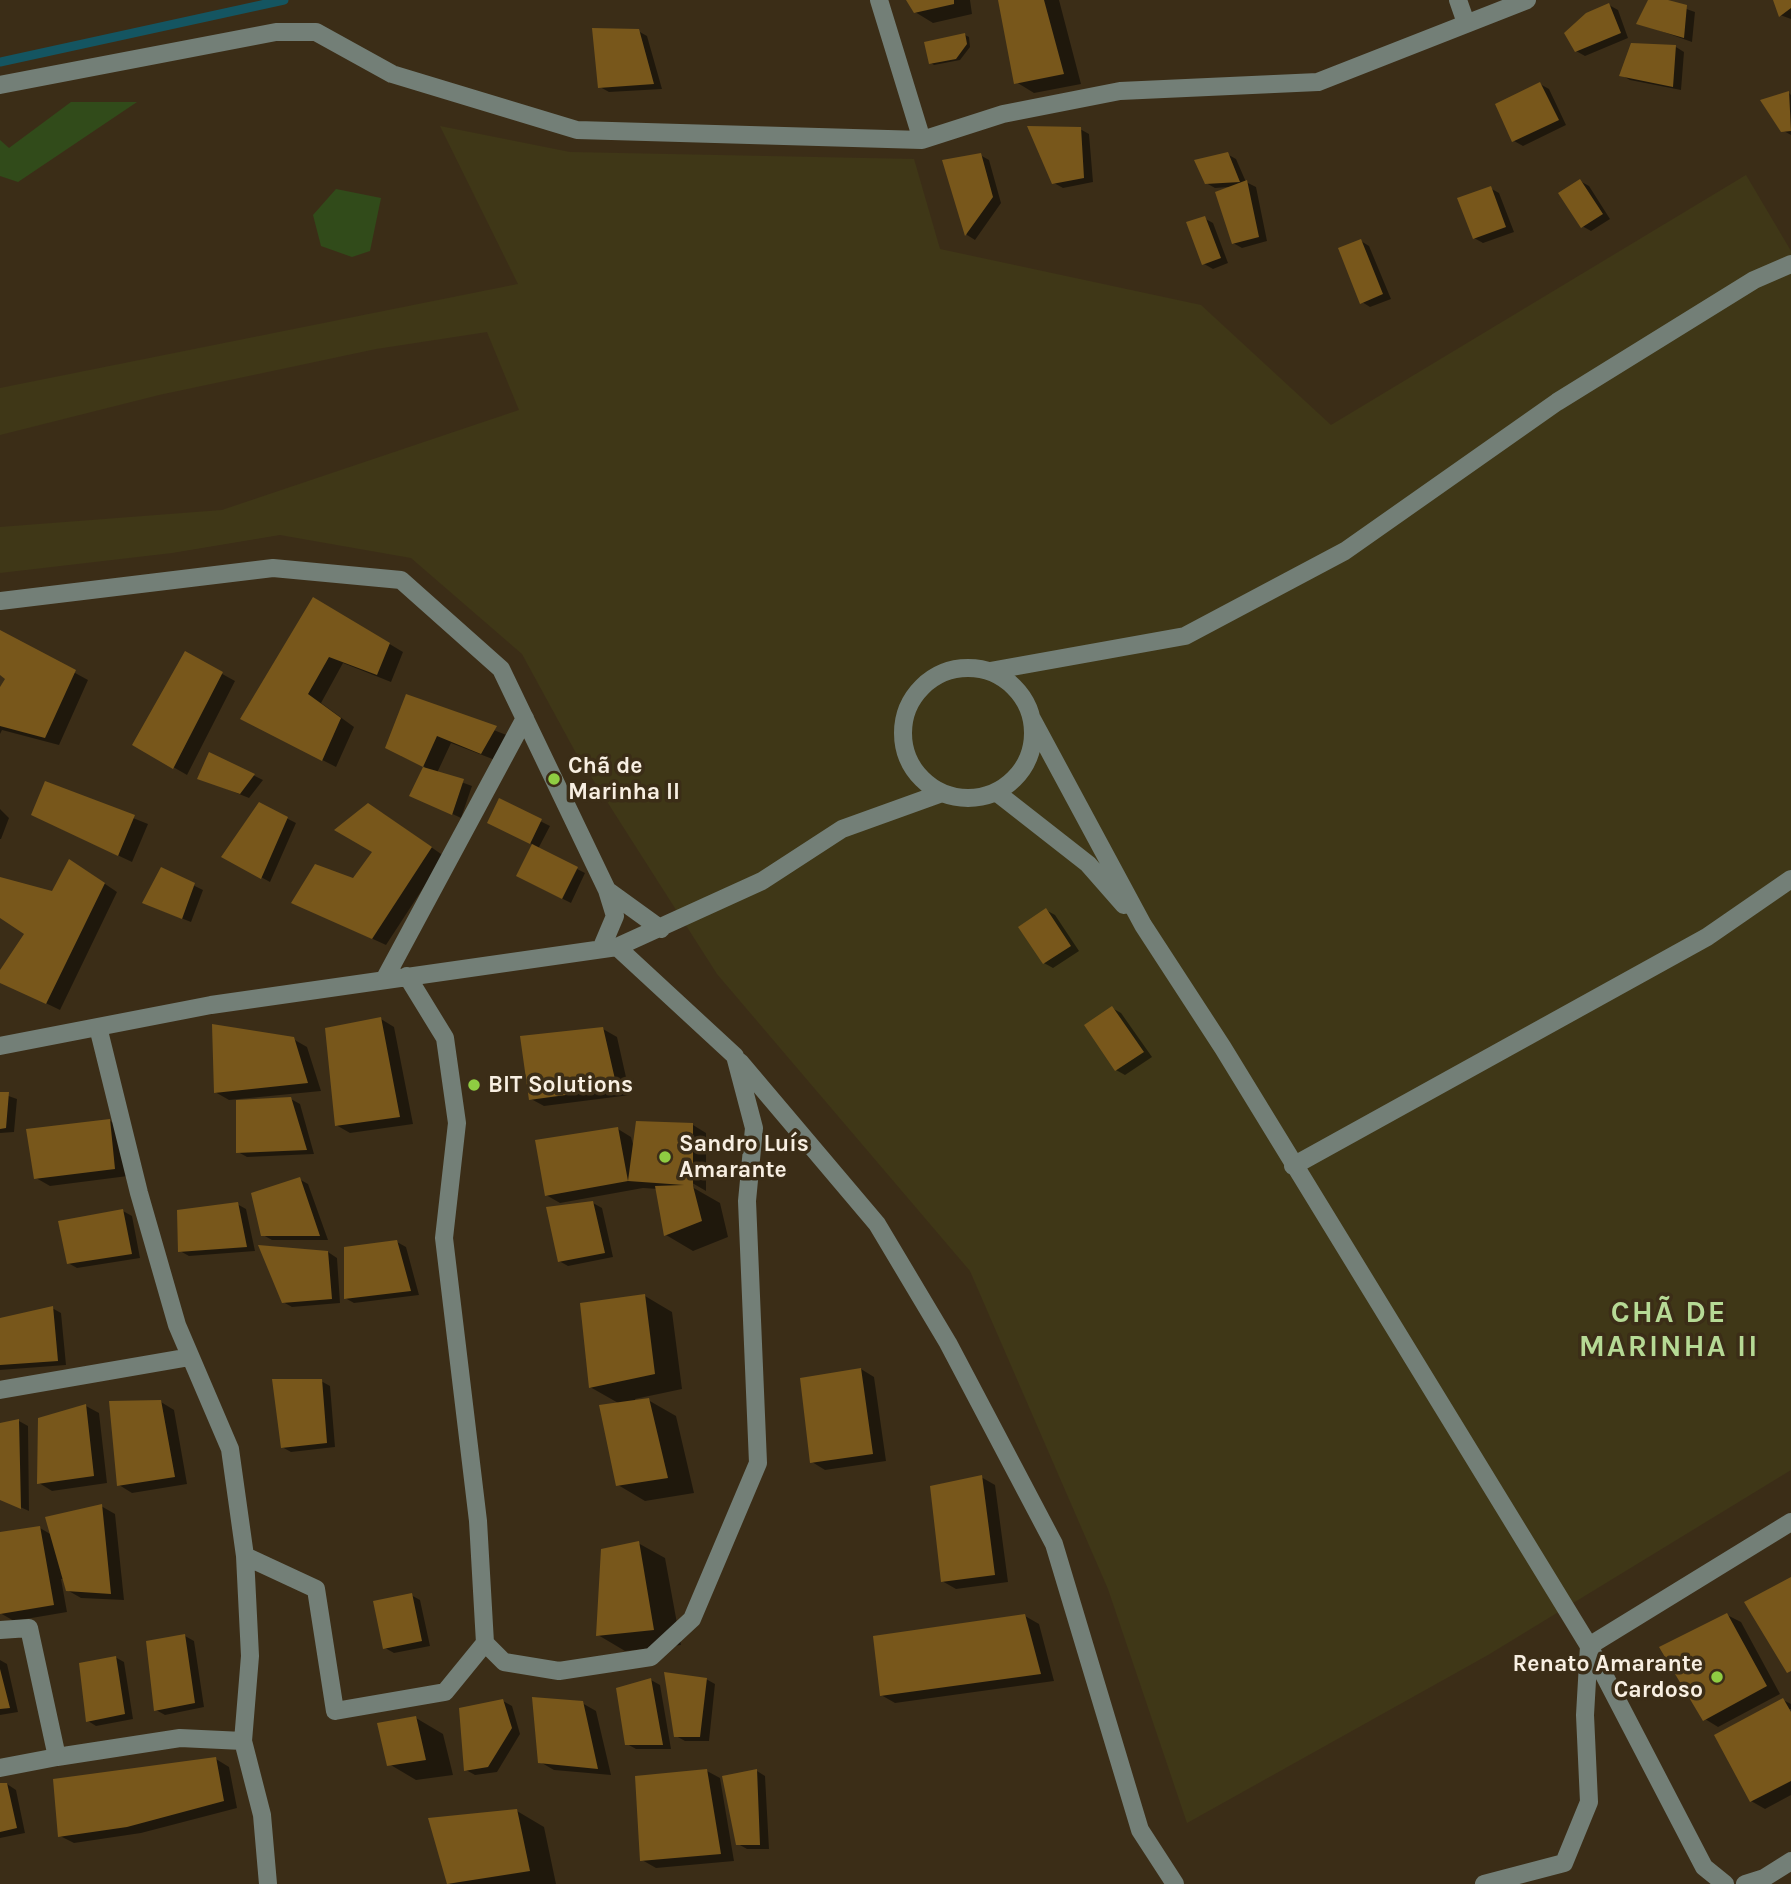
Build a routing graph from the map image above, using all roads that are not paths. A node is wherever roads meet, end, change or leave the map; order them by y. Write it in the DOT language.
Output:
graph roads {
  1 [pos="879,0"];
  2 [pos="1458,0"];
  3 [pos="1527,0"];
  4 [pos="1466,23"];
  5 [pos="0,85"];
  6 [pos="922,140"];
  7 [pos="1791,264"];
  8 [pos="0,601"];
  9 [pos="990,671"];
  10 [pos="525,718"];
  11 [pos="1032,719"];
  12 [pos="996,792"];
  13 [pos="942,793"];
  14 [pos="1791,879"];
  15 [pos="607,890"];
  16 [pos="1143,925"];
  17 [pos="661,929"];
  18 [pos="609,948"];
  19 [pos="407,976"];
  20 [pos="384,979"];
  21 [pos="98,1027"];
  22 [pos="0,1046"];
  23 [pos="735,1056"];
  24 [pos="1293,1166"];
  25 [pos="190,1357"];
  26 [pos="0,1390"];
  27 [pos="1791,1522"];
  28 [pos="245,1556"];
  29 [pos="0,1630"];
  30 [pos="485,1643"];
  31 [pos="1589,1646"];
  32 [pos="243,1741"];
  33 [pos="57,1757"];
  34 [pos="0,1768"];
  35 [pos="1791,1861"];
  36 [pos="268,1884"];
  37 [pos="1175,1884"];
  38 [pos="1484,1884"];
  39 [pos="1725,1884"];
  40 [pos="1745,1884"];
  1 -- 6 [label="street"];
  2 -- 4 [label="street"];
  3 -- 4 [label="street"];
  4 -- 6 [label="street"];
  5 -- 6 [label="street"];
  7 -- 9 [label="street"];
  8 -- 10 [label="street"];
  9 -- 11 [label="street"];
  9 -- 13 [label="street"];
  10 -- 15 [label="street"];
  10 -- 20 [label="street"];
  11 -- 12 [label="street"];
  11 -- 16 [label="street"];
  12 -- 13 [label="street"];
  12 -- 16 [label="street"];
  13 -- 17 [label="street"];
  14 -- 24 [label="street"];
  15 -- 17 [label="street"];
  15 -- 18 [label="street"];
  16 -- 24 [label="street"];
  17 -- 18 [label="street"];
  18 -- 19 [label="street"];
  18 -- 23 [label="street"];
  19 -- 20 [label="street"];
  19 -- 30 [label="street"];
  20 -- 21 [label="street"];
  21 -- 22 [label="street"];
  21 -- 25 [label="street"];
  23 -- 30 [label="street"];
  23 -- 37 [label="street"];
  24 -- 31 [label="street"];
  25 -- 26 [label="street"];
  25 -- 28 [label="street"];
  27 -- 31 [label="street"];
  28 -- 30 [label="street"];
  28 -- 32 [label="street"];
  29 -- 33 [label="street"];
  31 -- 38 [label="street"];
  31 -- 39 [label="street"];
  32 -- 33 [label="street"];
  32 -- 36 [label="street"];
  33 -- 34 [label="street"];
  35 -- 40 [label="street"];
}
